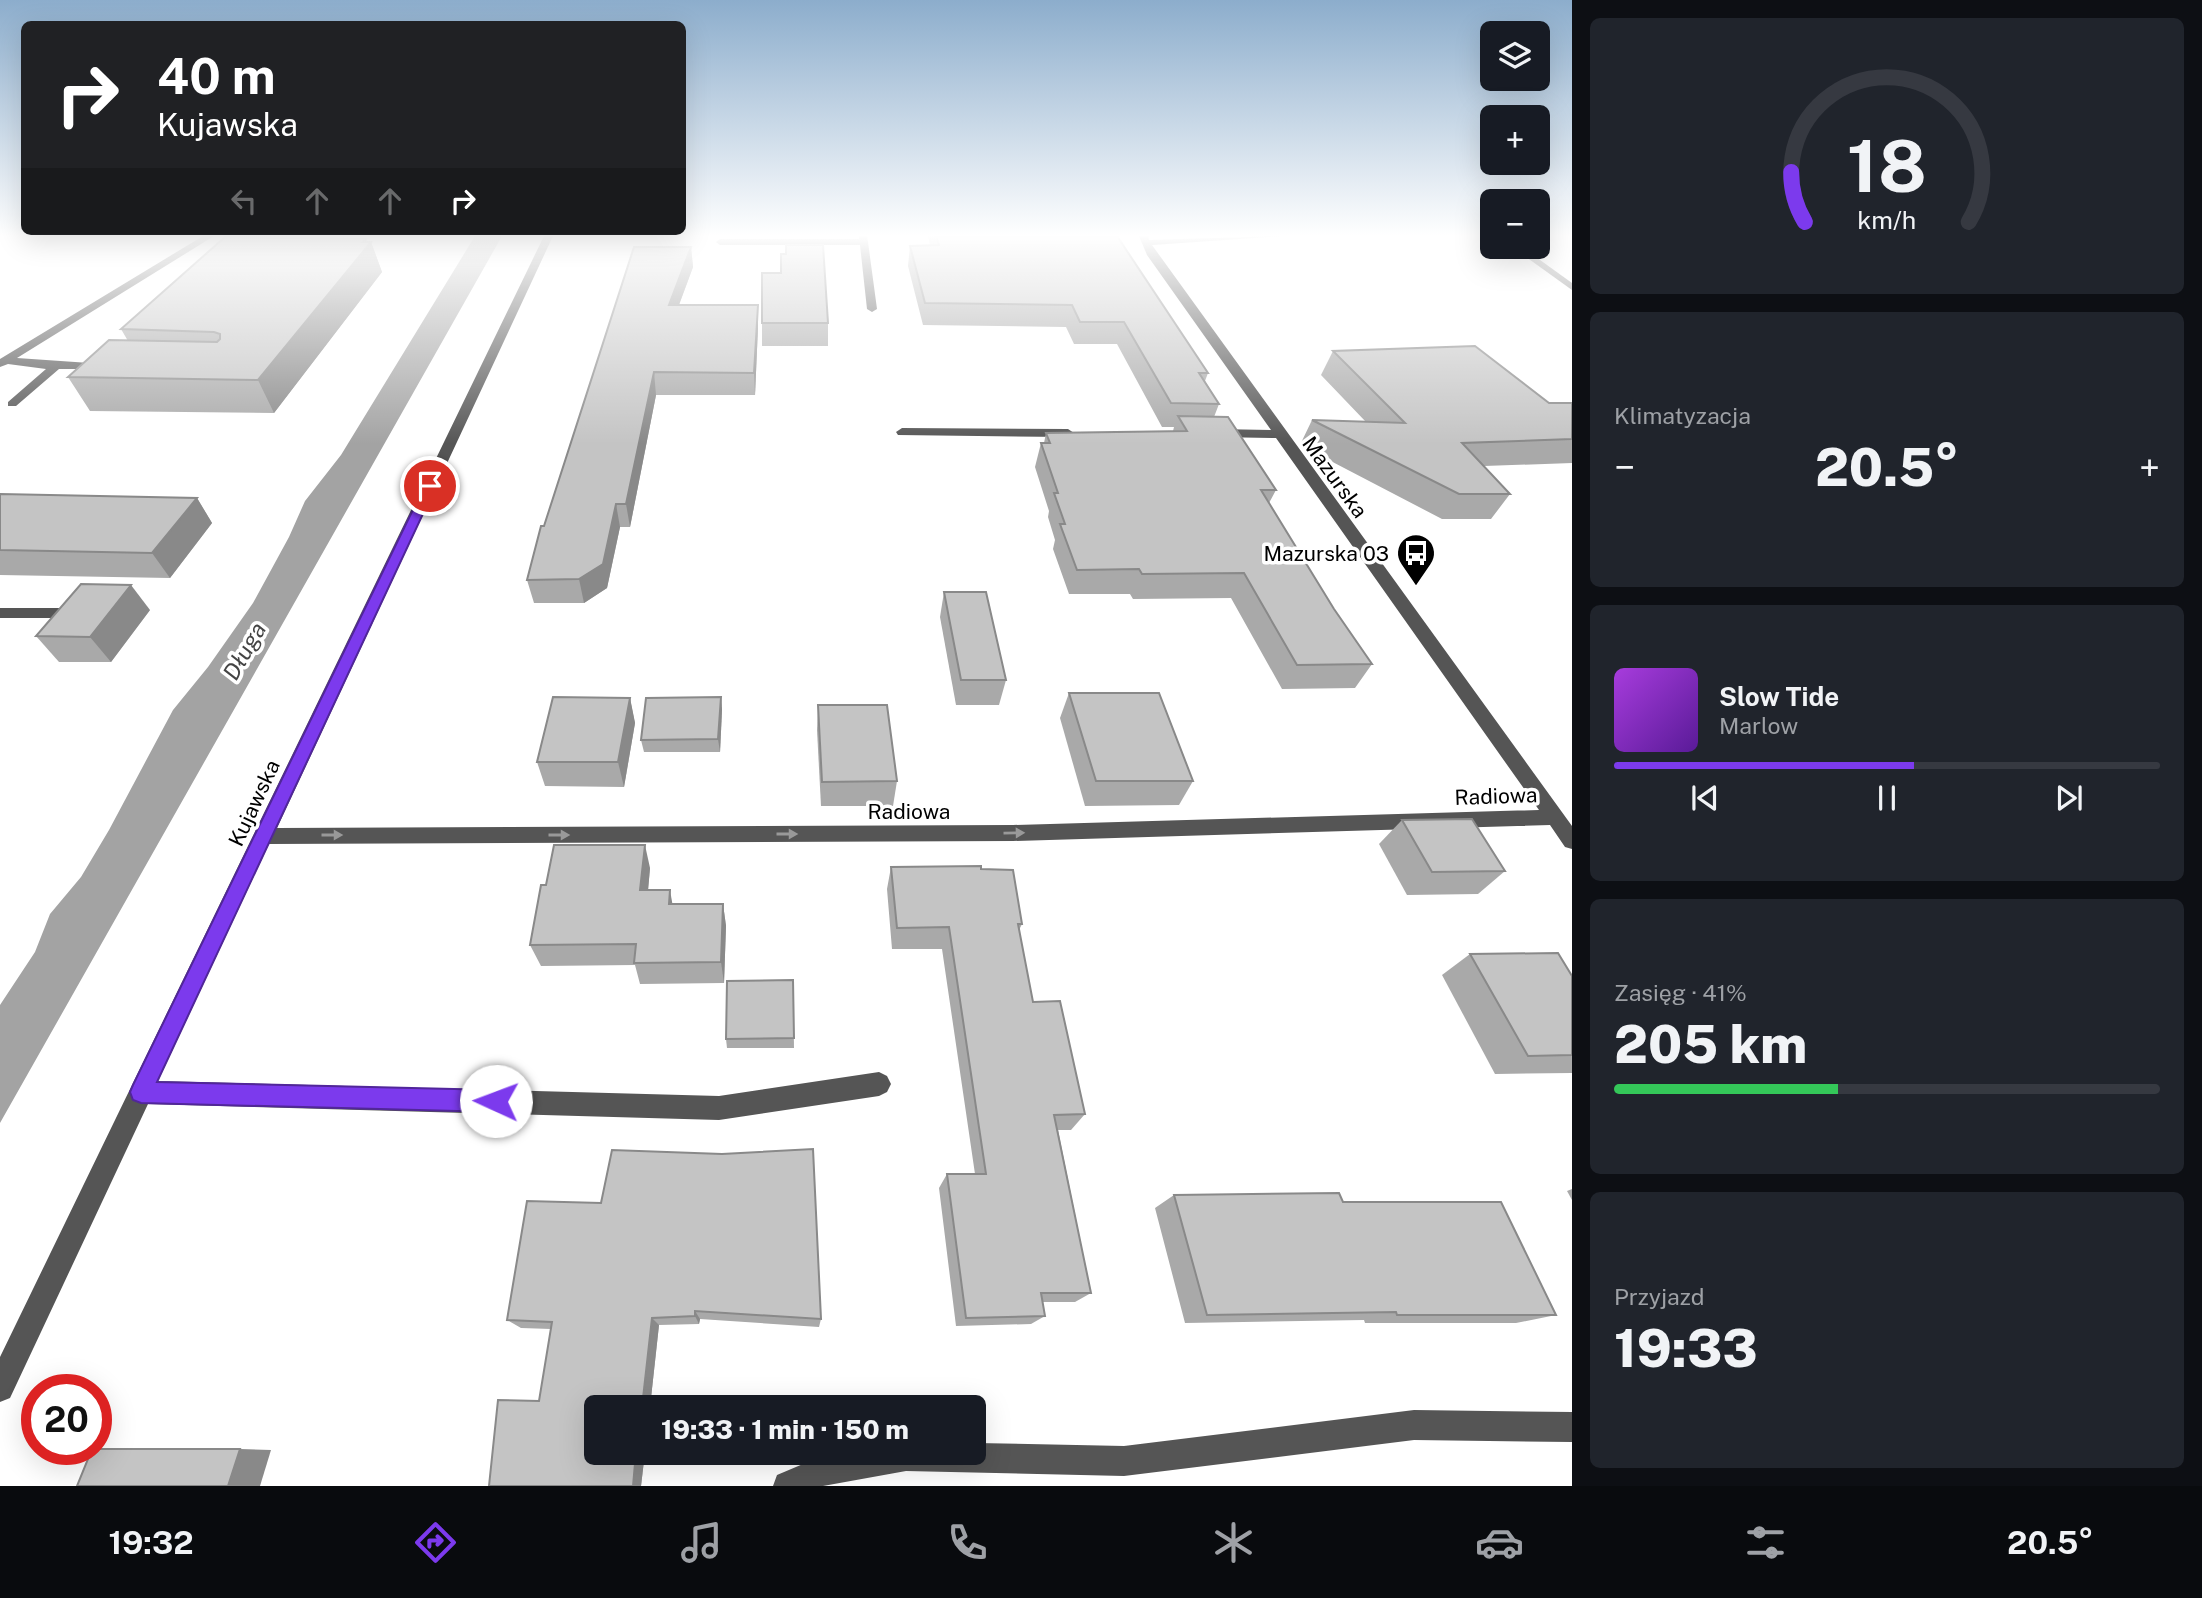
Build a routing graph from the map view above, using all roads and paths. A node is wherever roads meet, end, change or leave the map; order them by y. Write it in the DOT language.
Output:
graph roads {
  1 [pos="97,305"];
  2 [pos="516,305"];
  3 [pos="872,305"];
  4 [pos="1187,305"];
  5 [pos="872,309"];
  6 [pos="0,349"];
  7 [pos="22,351"];
  8 [pos="111,351"];
  9 [pos="3,362"];
  10 [pos="57,365"];
  11 [pos="91,367"];
  12 [pos="115,368"];
  13 [pos="12,404"];
  14 [pos="902,432"];
  15 [pos="1080,433"];
  16 [pos="1203,433"];
  17 [pos="1278,434"];
  18 [pos="0,612"];
  19 [pos="75,612"];
  20 [pos="1554,817"];
  21 [pos="263,836"];
  22 [pos="1572,841"];
  23 [pos="879,1084"];
  24 [pos="141,1092"];
  25 [pos="0,1388"];
  26 [pos="1572,1427"];
  27 [pos="788,1486"];
  1 -- 7 [label="street"];
  2 -- 21 [label="street, Kujawska"];
  3 -- 5 [label="street"];
  4 -- 17 [label="street, Mazurska"];
  6 -- 7 [label="street"];
  7 -- 9 [label="street"];
  8 -- 11 [label="street"];
  9 -- 10 [label="street"];
  10 -- 11 [label="street"];
  10 -- 13 [label="street"];
  11 -- 12 [label="street"];
  14 -- 15 [label="street"];
  16 -- 17 [label="street"];
  17 -- 20 [label="street, Mazurska"];
  18 -- 19 [label="street"];
  21 -- 20 [label="street, Radiowa, one-way"];
  20 -- 22 [label="street, Mazurska"];
  21 -- 24 [label="street, Kujawska"];
  23 -- 24 [label="street"];
  24 -- 25 [label="street, Kujawska"];
  26 -- 27 [label="street"];
}
